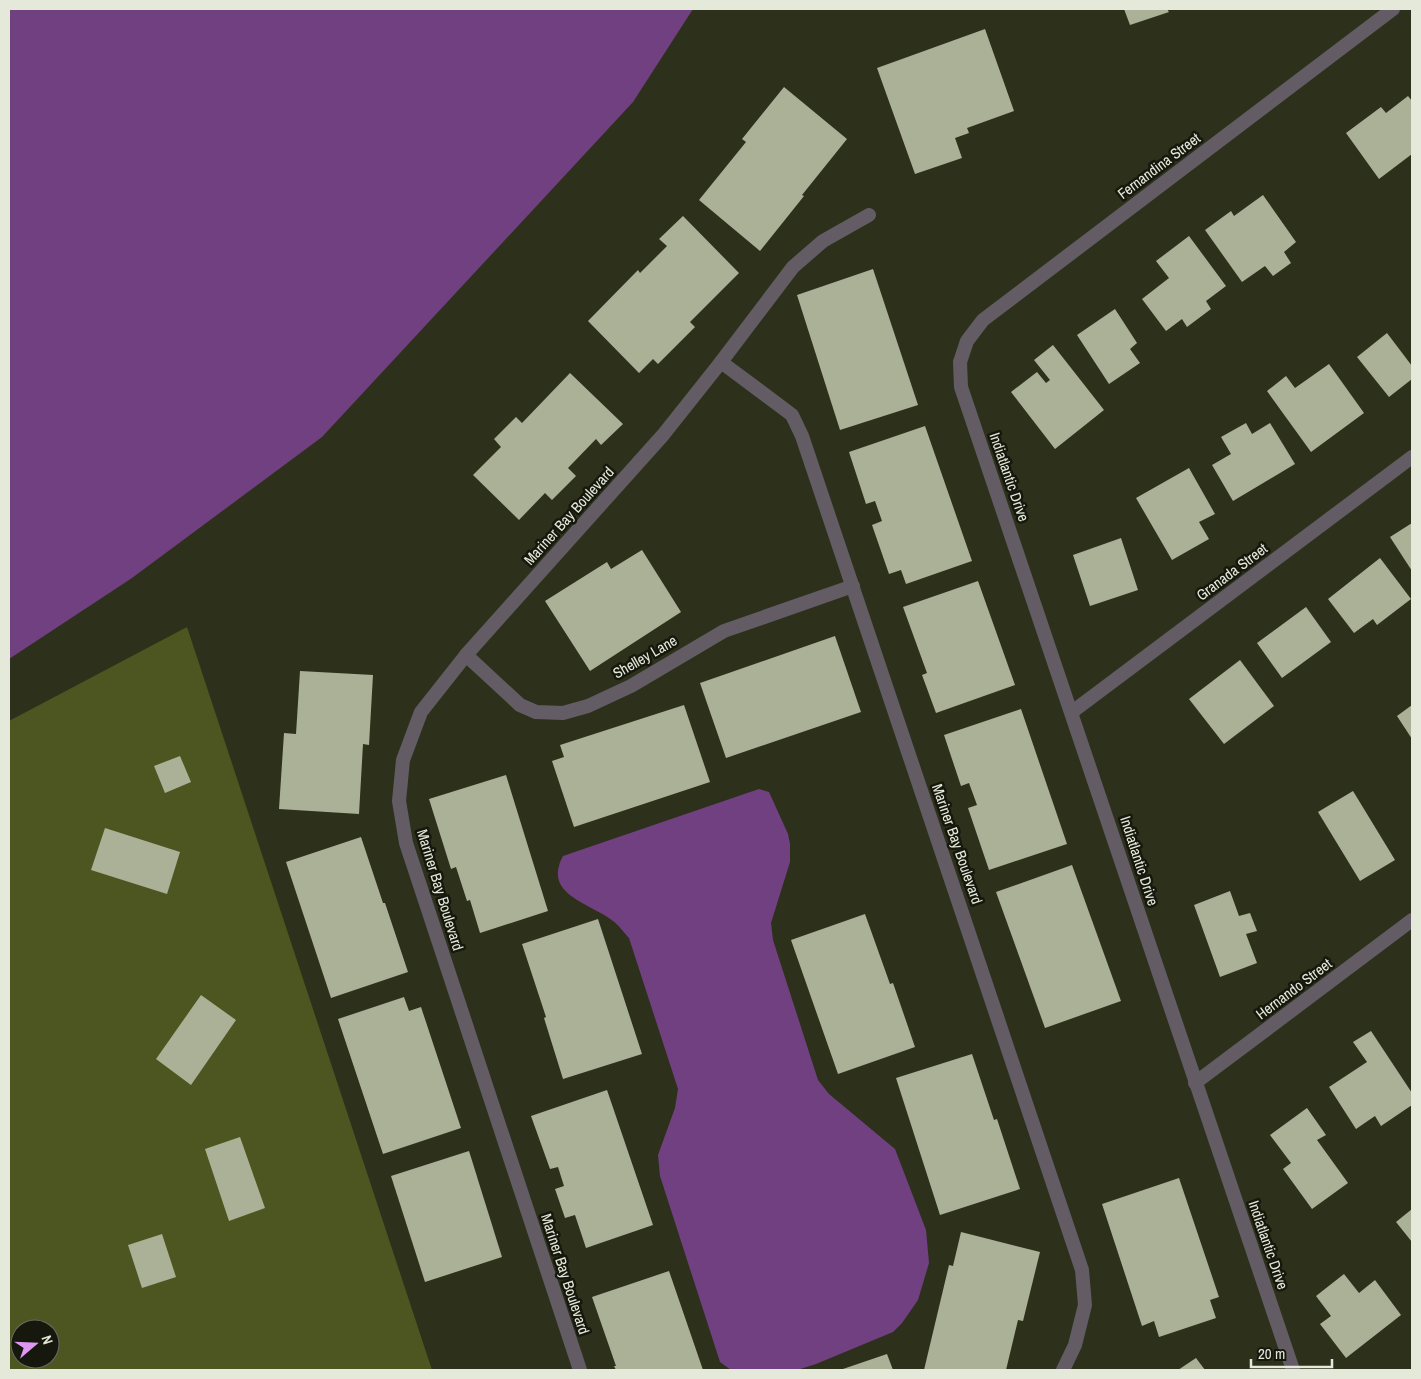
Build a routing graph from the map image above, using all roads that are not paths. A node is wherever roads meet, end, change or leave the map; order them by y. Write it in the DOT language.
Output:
graph roads {
  1 [pos="1393,9"];
  2 [pos="869,215"];
  3 [pos="721,362"];
  4 [pos="960,362"];
  5 [pos="1412,457"];
  6 [pos="853,586"];
  7 [pos="466,655"];
  8 [pos="1072,712"];
  9 [pos="1412,920"];
  10 [pos="1195,1083"];
  11 [pos="580,1370"];
  12 [pos="1063,1370"];
  13 [pos="1293,1370"];
  1 -- 4 [label="street, Fernandina Street"];
  2 -- 3 [label="street, Mariner Bay Boulevard"];
  3 -- 6 [label="street, Mariner Bay Boulevard"];
  3 -- 7 [label="street, Mariner Bay Boulevard"];
  4 -- 8 [label="street, Indiatlantic Drive"];
  5 -- 8 [label="street, Granada Street"];
  6 -- 7 [label="street, Shelley Lane"];
  6 -- 12 [label="street, Mariner Bay Boulevard"];
  7 -- 11 [label="street, Mariner Bay Boulevard"];
  8 -- 10 [label="street, Indiatlantic Drive"];
  9 -- 10 [label="street, Hernando Street"];
  10 -- 13 [label="street, Indiatlantic Drive"];
}
